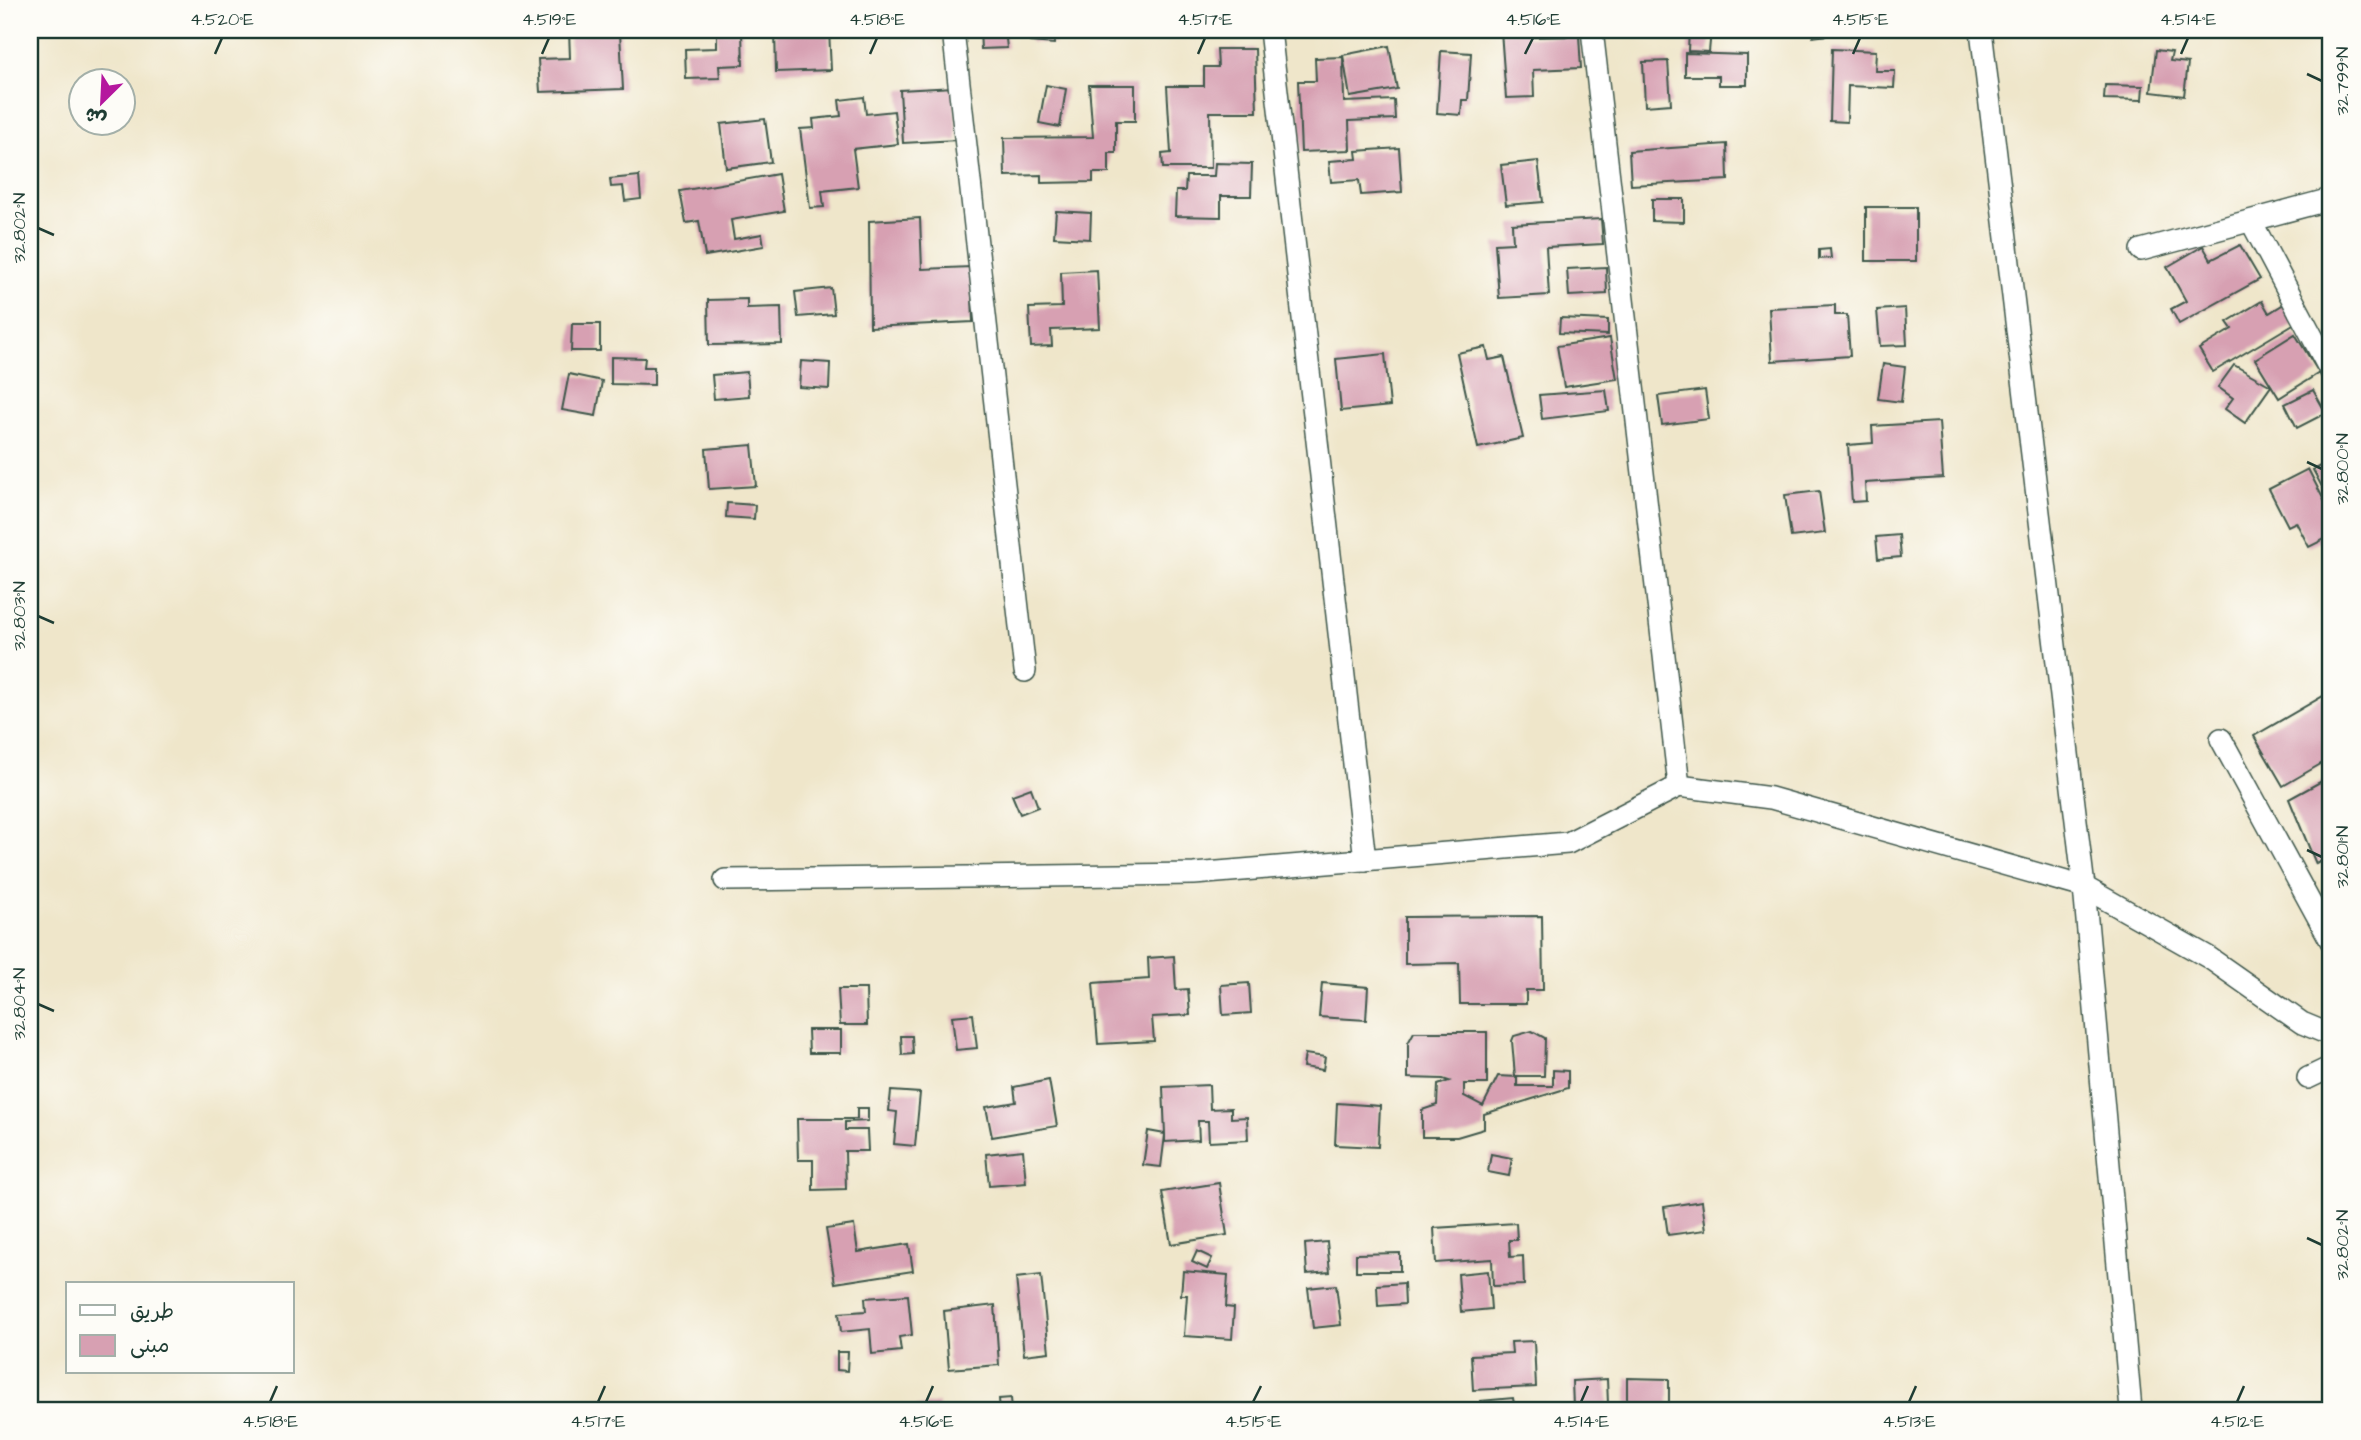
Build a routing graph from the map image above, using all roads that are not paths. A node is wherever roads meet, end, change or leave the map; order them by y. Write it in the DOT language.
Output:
graph roads {
  1 [pos="953,30"];
  2 [pos="1270,30"];
  3 [pos="1592,30"];
  4 [pos="1981,30"];
  5 [pos="2331,199"];
  6 [pos="2251,221"];
  7 [pos="2141,250"];
  8 [pos="2331,372"];
  9 [pos="1025,671"];
  10 [pos="2221,739"];
  11 [pos="1679,786"];
  12 [pos="1365,860"];
  13 [pos="725,880"];
  14 [pos="2084,887"];
  15 [pos="2331,941"];
  16 [pos="2331,1035"];
  17 [pos="2331,1067"];
  18 [pos="2308,1078"];
  19 [pos="2131,1410"];
  1 -- 9 [label="street"];
  2 -- 12 [label="street"];
  3 -- 11 [label="street"];
  4 -- 14 [label="street"];
  5 -- 6 [label="street"];
  6 -- 7 [label="street"];
  6 -- 8 [label="street"];
  10 -- 15 [label="street"];
  11 -- 12 [label="street"];
  11 -- 14 [label="street"];
  12 -- 13 [label="street"];
  14 -- 16 [label="street"];
  14 -- 19 [label="street"];
  17 -- 18 [label="street"];
}
